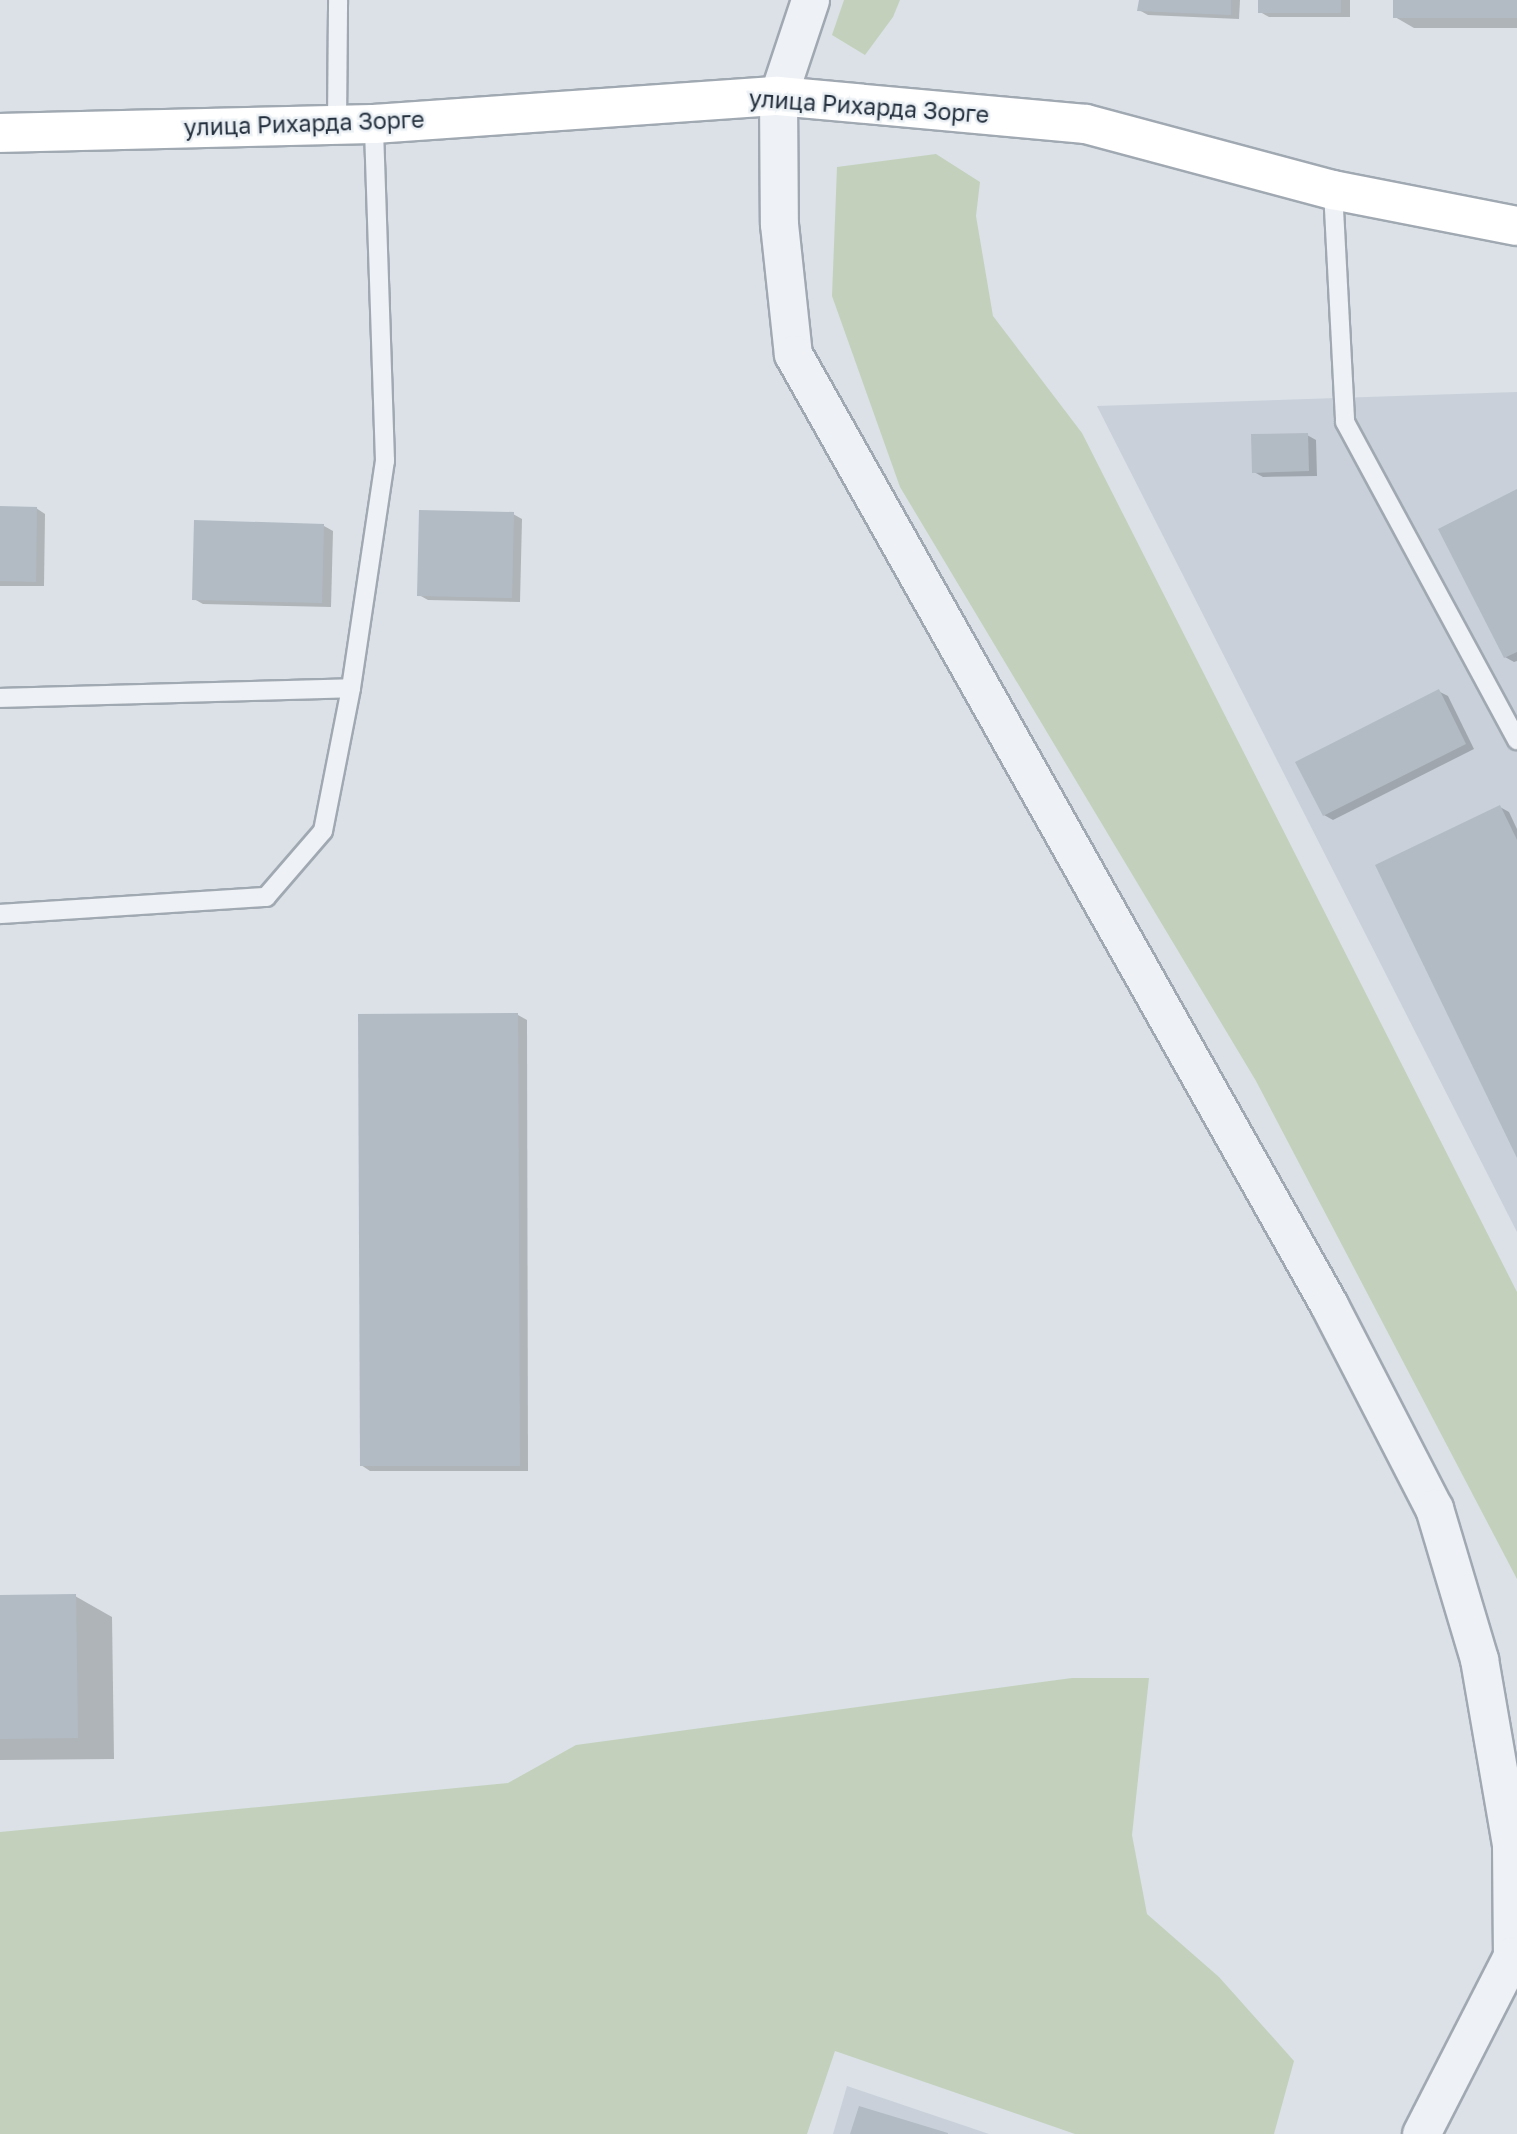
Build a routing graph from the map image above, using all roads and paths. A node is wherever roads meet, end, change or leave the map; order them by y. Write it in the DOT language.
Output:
graph roads {
  1 [pos="338,0"];
  2 [pos="810,0"];
  3 [pos="778,96"];
  4 [pos="355,123"];
  5 [pos="0,133"];
  6 [pos="1333,191"];
  7 [pos="1517,226"];
  8 [pos="351,688"];
  9 [pos="0,698"];
  10 [pos="1517,740"];
  11 [pos="0,914"];
  12 [pos="1515,1957"];
  13 [pos="1421,2134"];
  1 -- 4 [label="lane"];
  2 -- 3 [label="street"];
  3 -- 4 [label="main road, улица Рихарда Зорге"];
  3 -- 6 [label="main road, улица Рихарда Зорге"];
  3 -- 12 [label="street"];
  4 -- 5 [label="main road, улица Рихарда Зорге"];
  4 -- 8 [label="lane"];
  6 -- 7 [label="main road, улица Рихарда Зорге"];
  6 -- 10 [label="lane"];
  8 -- 9 [label="lane"];
  8 -- 11 [label="lane"];
  12 -- 13 [label="street"];
}
